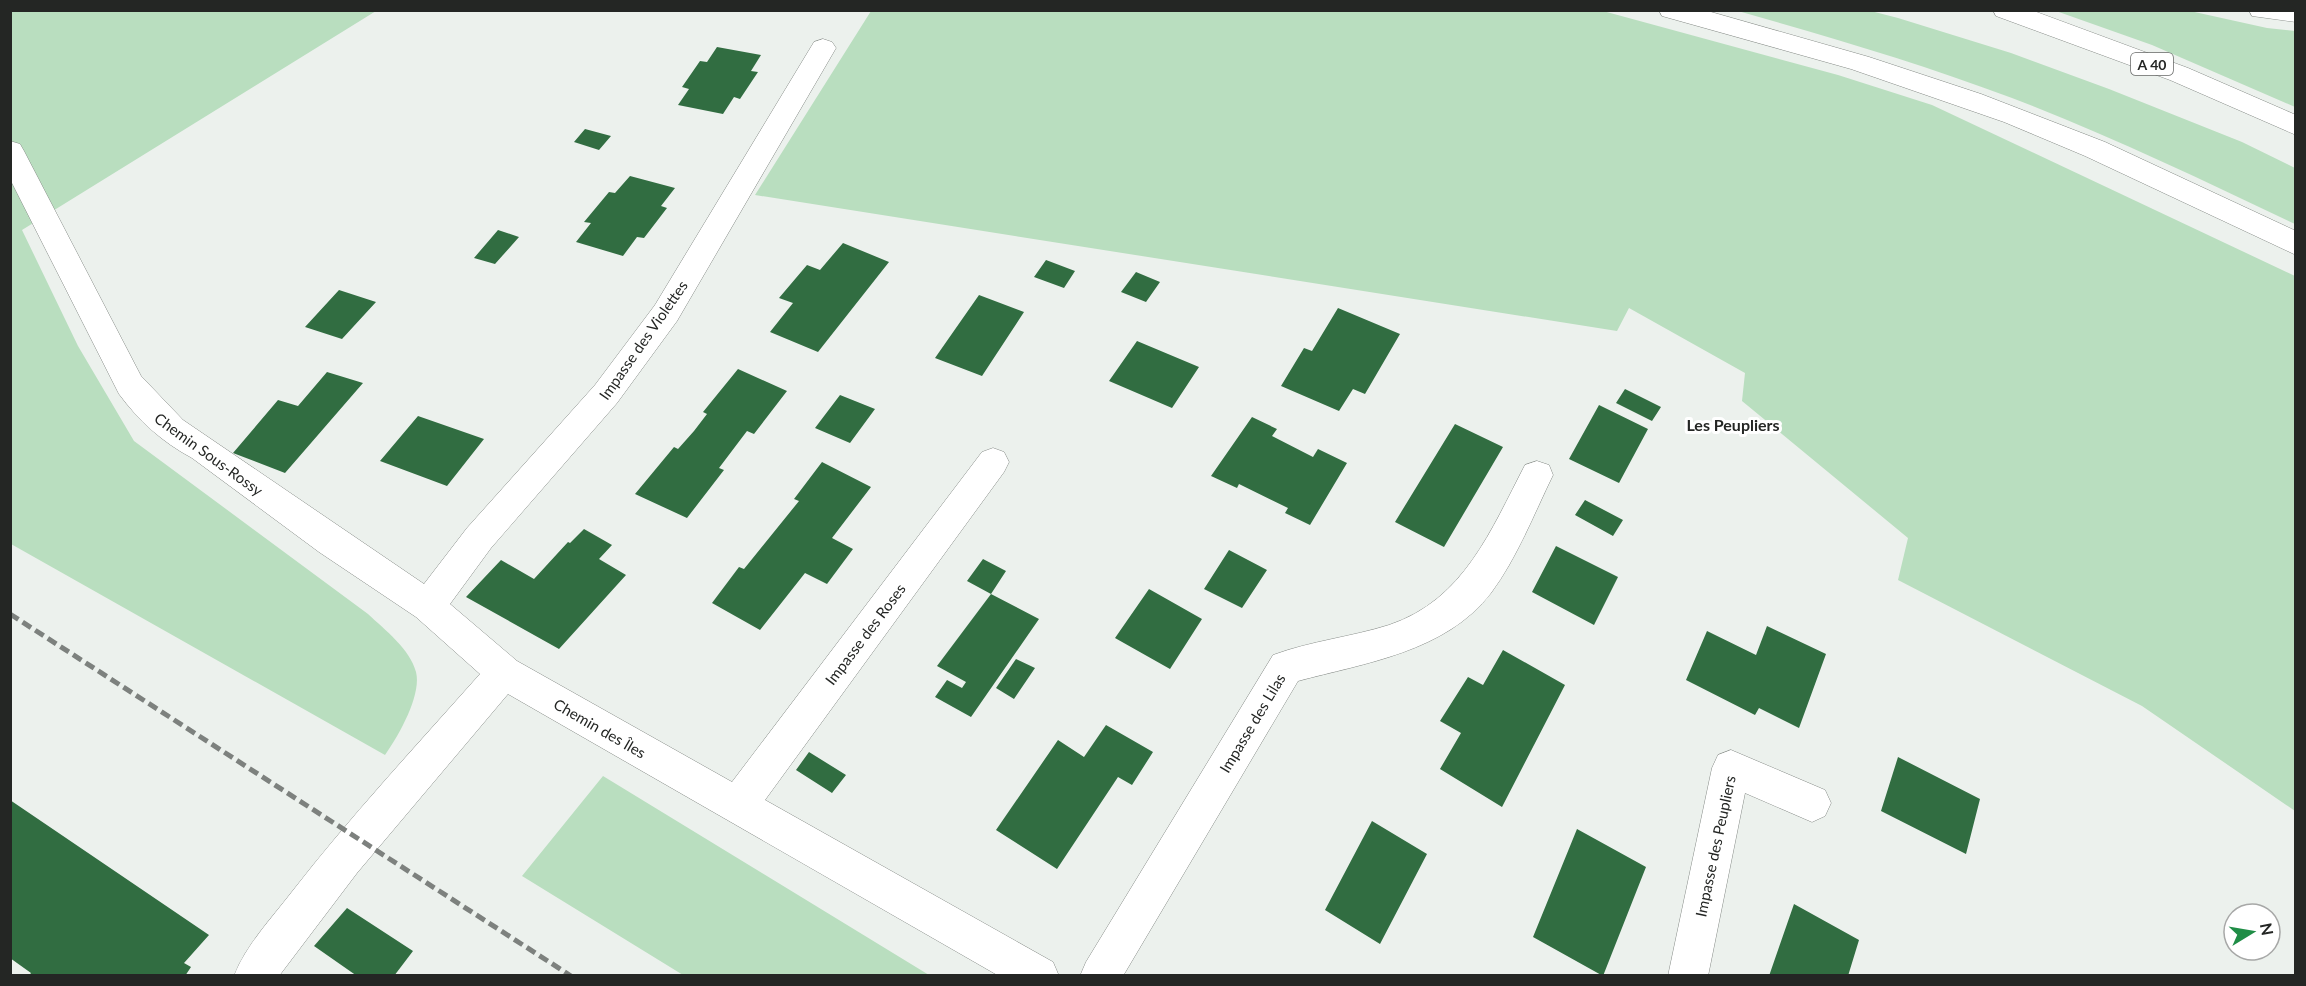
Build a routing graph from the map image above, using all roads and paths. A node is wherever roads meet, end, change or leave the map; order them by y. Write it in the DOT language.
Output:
graph roads {
  1 [pos="1671,10"];
  2 [pos="2005,10"];
  3 [pos="2261,10"];
  4 [pos="2295,14"];
  5 [pos="824,48"];
  6 [pos="2295,126"];
  7 [pos="10,151"];
  8 [pos="2295,244"];
  9 [pos="993,462"];
  10 [pos="1537,475"];
  11 [pos="428,606"];
  12 [pos="504,673"];
  13 [pos="1812,802"];
  14 [pos="738,805"];
  15 [pos="254,975"];
  16 [pos="1039,975"];
  17 [pos="1100,975"];
  18 [pos="1688,975"];
  1 -- 8 [label="main road"];
  2 -- 6 [label="main road, A 40"];
  3 -- 4 [label="main road"];
  5 -- 11 [label="main road, Impasse des Violettes"];
  7 -- 11 [label="main road, Chemin Sous-Rossy"];
  9 -- 14 [label="main road, Impasse des Roses"];
  10 -- 17 [label="main road, Impasse des Lilas"];
  11 -- 12 [label="main road, Chemin Sous-Rossy"];
  12 -- 14 [label="main road, Chemin des Îles"];
  12 -- 15 [label="main road"];
  13 -- 18 [label="main road, Impasse des Peupliers"];
  14 -- 16 [label="main road, Chemin des Îles"];
}
